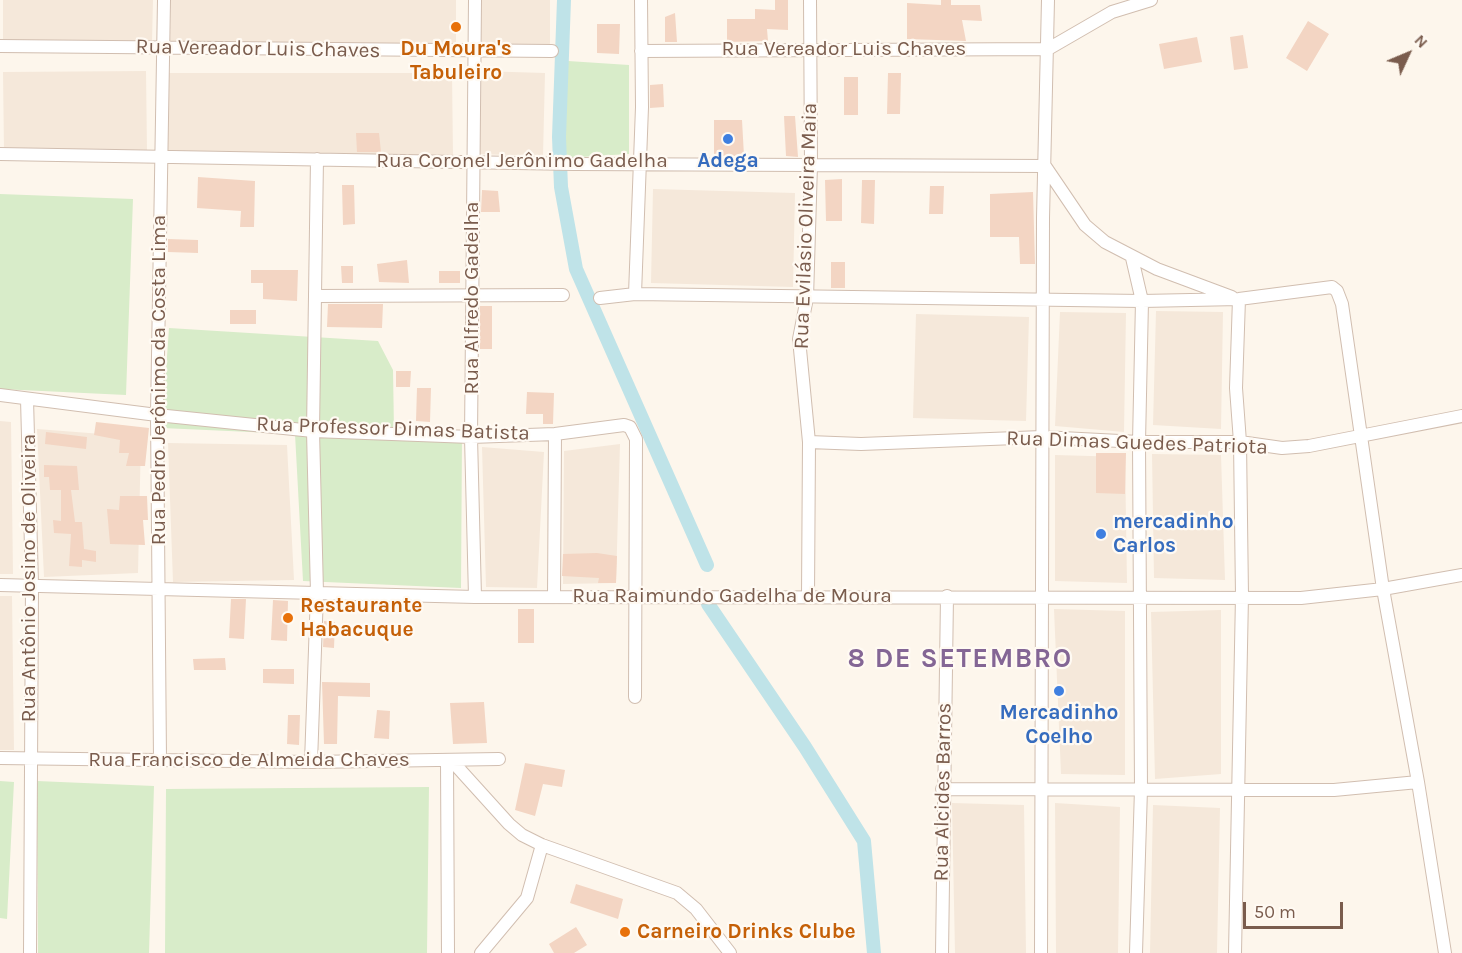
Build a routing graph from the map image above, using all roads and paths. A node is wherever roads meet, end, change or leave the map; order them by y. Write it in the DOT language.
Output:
graph roads {
  1 [pos="164,0"];
  2 [pos="475,0"];
  3 [pos="641,0"];
  4 [pos="810,0"];
  5 [pos="1048,0"];
  6 [pos="1151,0"];
  7 [pos="0,46"];
  8 [pos="162,48"];
  9 [pos="1048,49"];
  10 [pos="811,50"];
  11 [pos="474,51"];
  12 [pos="552,51"];
  13 [pos="641,51"];
  14 [pos="0,154"];
  15 [pos="160,158"];
  16 [pos="317,159"];
  17 [pos="473,162"];
  18 [pos="640,162"];
  19 [pos="811,164"];
  20 [pos="1045,166"];
  21 [pos="1132,258"];
  22 [pos="635,294"];
  23 [pos="473,295"];
  24 [pos="563,295"];
  25 [pos="315,296"];
  26 [pos="600,298"];
  27 [pos="807,298"];
  28 [pos="1044,299"];
  29 [pos="1239,299"];
  30 [pos="1142,301"];
  31 [pos="0,394"];
  32 [pos="27,399"];
  33 [pos="157,415"];
  34 [pos="1462,416"];
  35 [pos="314,431"];
  36 [pos="555,434"];
  37 [pos="1362,435"];
  38 [pos="1042,436"];
  39 [pos="471,437"];
  40 [pos="809,442"];
  41 [pos="1139,442"];
  42 [pos="1240,442"];
  43 [pos="1462,575"];
  44 [pos="0,585"];
  45 [pos="32,585"];
  46 [pos="1383,589"];
  47 [pos="159,590"];
  48 [pos="316,593"];
  49 [pos="636,596"];
  50 [pos="808,596"];
  51 [pos="947,596"];
  52 [pos="1042,596"];
  53 [pos="1141,596"];
  54 [pos="1242,596"];
  55 [pos="475,597"];
  56 [pos="554,597"];
  57 [pos="635,697"];
  58 [pos="0,758"];
  59 [pos="29,758"];
  60 [pos="160,759"];
  61 [pos="499,759"];
  62 [pos="450,761"];
  63 [pos="311,762"];
  64 [pos="1418,782"];
  65 [pos="942,789"];
  66 [pos="1040,789"];
  67 [pos="1141,789"];
  68 [pos="1238,790"];
  69 [pos="542,845"];
  70 [pos="30,953"];
  71 [pos="447,953"];
  72 [pos="481,953"];
  73 [pos="730,953"];
  74 [pos="942,953"];
  75 [pos="1041,953"];
  76 [pos="1136,953"];
  77 [pos="1236,953"];
  78 [pos="1445,953"];
  1 -- 8 [label="street, Rua Pedro Jerônimo da Costa Lima"];
  2 -- 11 [label="street, Rua Alfredo Gadelha"];
  3 -- 13 [label="street"];
  4 -- 10 [label="street, Rua Evilásio Oliveira Maia"];
  5 -- 9 [label="street"];
  6 -- 9 [label="street"];
  7 -- 8 [label="street, Rua Vereador Luis Chaves"];
  8 -- 11 [label="street, Rua Vereador Luis Chaves"];
  8 -- 15 [label="street, Rua Pedro Jerônimo da Costa Lima"];
  9 -- 10 [label="street, Rua Vereador Luis Chaves"];
  9 -- 20 [label="street"];
  10 -- 13 [label="street, Rua Vereador Luis Chaves"];
  10 -- 19 [label="street, Rua Evilásio Oliveira Maia"];
  11 -- 12 [label="street, Rua Vereador Luis Chaves"];
  11 -- 17 [label="street, Rua Alfredo Gadelha"];
  13 -- 18 [label="street"];
  14 -- 15 [label="street, Rua Coronel Jerônimo Gadelha"];
  15 -- 16 [label="street, Rua Coronel Jerônimo Gadelha"];
  15 -- 33 [label="street, Rua Pedro Jerônimo da Costa Lima"];
  16 -- 17 [label="street, Rua Coronel Jerônimo Gadelha"];
  16 -- 25 [label="street"];
  17 -- 18 [label="street, Rua Coronel Jerônimo Gadelha"];
  17 -- 23 [label="street, Rua Alfredo Gadelha"];
  18 -- 19 [label="street, Rua Coronel Jerônimo Gadelha"];
  18 -- 22 [label="street"];
  19 -- 20 [label="street, Rua Coronel Jerônimo Gadelha"];
  19 -- 27 [label="street, Rua Evilásio Oliveira Maia"];
  20 -- 21 [label="street"];
  20 -- 28 [label="street"];
  21 -- 29 [label="street"];
  21 -- 30 [label="street"];
  22 -- 26 [label="street"];
  22 -- 27 [label="street"];
  23 -- 24 [label="street"];
  23 -- 25 [label="street"];
  23 -- 39 [label="street, Rua Alfredo Gadelha"];
  25 -- 35 [label="street"];
  27 -- 28 [label="street"];
  27 -- 40 [label="street, Rua Evilásio Oliveira Maia"];
  28 -- 30 [label="street"];
  28 -- 38 [label="street"];
  29 -- 30 [label="street"];
  29 -- 37 [label="street"];
  29 -- 42 [label="street"];
  30 -- 41 [label="street"];
  31 -- 32 [label="street, Rua Professor Dimas Batista"];
  32 -- 33 [label="street, Rua Professor Dimas Batista"];
  32 -- 45 [label="street, Rua Antônio Josino de Oliveira"];
  33 -- 35 [label="street, Rua Professor Dimas Batista"];
  33 -- 47 [label="street, Rua Pedro Jerônimo da Costa Lima"];
  34 -- 37 [label="street, Rua Dimas Guedes Patriota"];
  35 -- 39 [label="street, Rua Professor Dimas Batista"];
  35 -- 48 [label="street"];
  36 -- 39 [label="street, Rua Professor Dimas Batista"];
  36 -- 49 [label="street, Rua Professor Dimas Batista"];
  36 -- 56 [label="street"];
  37 -- 42 [label="street, Rua Dimas Guedes Patriota"];
  37 -- 46 [label="street"];
  38 -- 40 [label="street, Rua Dimas Guedes Patriota"];
  38 -- 41 [label="street, Rua Dimas Guedes Patriota"];
  38 -- 52 [label="street"];
  39 -- 55 [label="street, Rua Alfredo Gadelha"];
  40 -- 50 [label="street, Rua Evilásio Oliveira Maia"];
  41 -- 42 [label="street, Rua Dimas Guedes Patriota"];
  41 -- 53 [label="street"];
  42 -- 54 [label="street"];
  43 -- 46 [label="street, Rua Raimundo Gadelha de Moura"];
  44 -- 45 [label="street, Rua Raimundo Gadelha de Moura"];
  45 -- 47 [label="street, Rua Raimundo Gadelha de Moura"];
  45 -- 59 [label="street, Rua Antônio Josino de Oliveira"];
  46 -- 54 [label="street, Rua Raimundo Gadelha de Moura"];
  46 -- 64 [label="street"];
  47 -- 48 [label="street, Rua Raimundo Gadelha de Moura"];
  47 -- 60 [label="street, Rua Pedro Jerônimo da Costa Lima"];
  48 -- 55 [label="street, Rua Raimundo Gadelha de Moura"];
  48 -- 63 [label="street"];
  49 -- 50 [label="street, Rua Raimundo Gadelha de Moura"];
  49 -- 56 [label="street, Rua Raimundo Gadelha de Moura"];
  49 -- 57 [label="street"];
  50 -- 51 [label="street, Rua Raimundo Gadelha de Moura"];
  51 -- 52 [label="street, Rua Raimundo Gadelha de Moura"];
  51 -- 65 [label="street, Rua Alcides Barros"];
  52 -- 53 [label="street, Rua Raimundo Gadelha de Moura"];
  52 -- 66 [label="street"];
  53 -- 54 [label="street, Rua Raimundo Gadelha de Moura"];
  53 -- 67 [label="street"];
  54 -- 68 [label="street"];
  55 -- 56 [label="street, Rua Raimundo Gadelha de Moura"];
  58 -- 59 [label="street, Rua Francisco de Almeida Chaves"];
  59 -- 60 [label="street, Rua Francisco de Almeida Chaves"];
  59 -- 70 [label="street, Rua Antônio Josino de Oliveira"];
  60 -- 63 [label="street, Rua Francisco de Almeida Chaves"];
  61 -- 62 [label="street, Rua Francisco de Almeida Chaves"];
  62 -- 63 [label="street, Rua Francisco de Almeida Chaves"];
  62 -- 69 [label="street"];
  62 -- 71 [label="street"];
  64 -- 68 [label="street"];
  64 -- 78 [label="street"];
  65 -- 66 [label="street"];
  65 -- 74 [label="street, Rua Alcides Barros"];
  66 -- 67 [label="street"];
  66 -- 75 [label="street"];
  67 -- 68 [label="street"];
  67 -- 76 [label="street"];
  68 -- 77 [label="street"];
  69 -- 72 [label="street"];
  69 -- 73 [label="street"];
}
